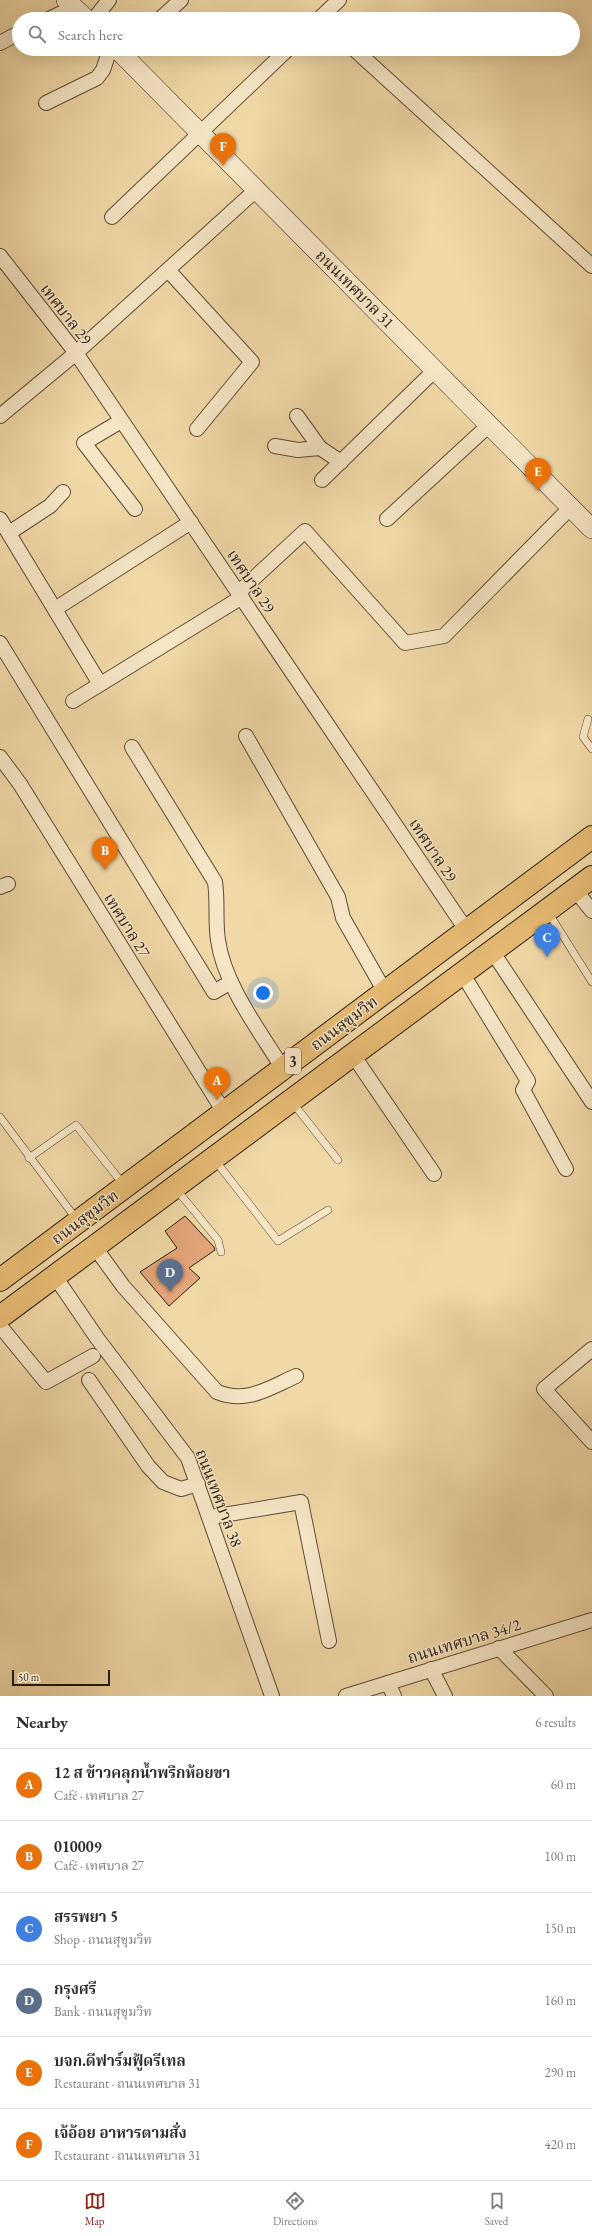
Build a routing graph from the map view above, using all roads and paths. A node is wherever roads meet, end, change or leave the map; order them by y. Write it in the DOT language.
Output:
graph roads {
  1 [pos="109,0"];
  2 [pos="181,0"];
  3 [pos="339,0"];
  4 [pos="100,12"];
  5 [pos="168,12"];
  6 [pos="327,12"];
  7 [pos="12,36"];
  8 [pos="0,42"];
  9 [pos="115,56"];
  10 [pos="126,56"];
  11 [pos="281,56"];
  12 [pos="362,56"];
  13 [pos="46,103"];
  14 [pos="200,133"];
  15 [pos="256,190"];
  16 [pos="112,217"];
  17 [pos="0,256"];
  18 [pos="590,261"];
  19 [pos="168,270"];
  20 [pos="76,353"];
  21 [pos="435,370"];
  22 [pos="0,416"];
  23 [pos="297,416"];
  24 [pos="121,421"];
  25 [pos="489,425"];
  26 [pos="197,430"];
  27 [pos="276,446"];
  28 [pos="320,448"];
  29 [pos="341,462"];
  30 [pos="322,480"];
  31 [pos="63,492"];
  32 [pos="571,508"];
  33 [pos="135,509"];
  34 [pos="0,519"];
  35 [pos="388,519"];
  36 [pos="191,522"];
  37 [pos="592,529"];
  38 [pos="9,533"];
  39 [pos="240,595"];
  40 [pos="55,609"];
  41 [pos="0,643"];
  42 [pos="100,684"];
  43 [pos="73,701"];
  44 [pos="588,719"];
  45 [pos="246,736"];
  46 [pos="132,747"];
  47 [pos="592,749"];
  48 [pos="0,757"];
  49 [pos="592,837"];
  50 [pos="592,877"];
  51 [pos="574,890"];
  52 [pos="547,910"];
  53 [pos="592,911"];
  54 [pos="467,931"];
  55 [pos="492,951"];
  56 [pos="462,973"];
  57 [pos="231,982"];
  58 [pos="592,982"];
  59 [pos="385,992"];
  60 [pos="353,1054"];
  61 [pos="283,1069"];
  62 [pos="291,1101"];
  63 [pos="592,1102"];
  64 [pos="224,1112"];
  65 [pos="0,1117"];
  66 [pos="29,1158"];
  67 [pos="214,1159"];
  68 [pos="338,1160"];
  69 [pos="566,1169"];
  70 [pos="434,1174"];
  71 [pos="125,1186"];
  72 [pos="175,1187"];
  73 [pos="328,1210"];
  74 [pos="78,1222"];
  75 [pos="94,1246"];
  76 [pos="221,1252"];
  77 [pos="54,1275"];
  78 [pos="0,1280"];
  79 [pos="2,1311"];
  80 [pos="592,1349"];
  81 [pos="93,1356"];
  82 [pos="296,1376"];
  83 [pos="89,1380"];
  84 [pos="592,1442"];
  85 [pos="198,1484"];
  86 [pos="211,1517"];
  87 [pos="592,1620"];
  88 [pos="329,1642"];
  89 [pos="498,1648"];
  90 [pos="431,1669"];
  91 [pos="388,1683"];
  92 [pos="548,1695"];
  93 [pos="272,1696"];
  94 [pos="346,1696"];
  95 [pos="394,1696"];
  96 [pos="445,1696"];
  1 -- 4 [label="street"];
  2 -- 5 [label="street"];
  3 -- 6 [label="street"];
  7 -- 8 [label="street"];
  9 -- 13 [label="street"];
  10 -- 14 [label="main road, ถนนเทศบาล 31"];
  11 -- 14 [label="street"];
  12 -- 18 [label="street"];
  14 -- 15 [label="main road, ถนนเทศบาล 31"];
  14 -- 16 [label="street"];
  15 -- 19 [label="street"];
  15 -- 21 [label="main road, ถนนเทศบาล 31"];
  17 -- 20 [label="street, เทศบาล 29"];
  19 -- 20 [label="street"];
  19 -- 26 [label="street"];
  20 -- 22 [label="street"];
  20 -- 24 [label="street, เทศบาล 29"];
  21 -- 25 [label="main road, ถนนเทศบาล 31"];
  21 -- 29 [label="street"];
  23 -- 28 [label="street"];
  24 -- 33 [label="street"];
  24 -- 36 [label="street, เทศบาล 29"];
  25 -- 32 [label="main road, ถนนเทศบาล 31"];
  25 -- 35 [label="street"];
  27 -- 28 [label="street"];
  28 -- 29 [label="street"];
  29 -- 30 [label="street"];
  31 -- 38 [label="street"];
  32 -- 37 [label="main road, ถนนเทศบาล 31"];
  32 -- 39 [label="street"];
  34 -- 38 [label="street"];
  36 -- 39 [label="street, เทศบาล 29"];
  36 -- 40 [label="street"];
  38 -- 40 [label="street"];
  39 -- 42 [label="street"];
  39 -- 54 [label="street, เทศบาล 29"];
  40 -- 42 [label="street"];
  41 -- 57 [label="street"];
  42 -- 43 [label="street"];
  44 -- 47 [label="lane"];
  45 -- 59 [label="street"];
  46 -- 57 [label="street"];
  48 -- 64 [label="street, เทศบาล 27"];
  49 -- 54 [label="highway, ถนนสุขุมวิท / 3"];
  50 -- 51 [label="highway, ถนนสุขุมวิท / 3"];
  51 -- 52 [label="highway, ถนนสุขุมวิท / 3"];
  51 -- 53 [label="street"];
  52 -- 55 [label="highway, ถนนสุขุมวิท / 3"];
  52 -- 58 [label="lane"];
  54 -- 59 [label="highway, ถนนสุขุมวิท / 3"];
  55 -- 56 [label="highway, ถนนสุขุมวิท / 3"];
  55 -- 63 [label="street"];
  56 -- 60 [label="highway, ถนนสุขุมวิท / 3"];
  56 -- 69 [label="street"];
  57 -- 61 [label="street"];
  59 -- 61 [label="highway, ถนนสุขุมวิท / 3"];
  60 -- 62 [label="highway, ถนนสุขุมวิท / 3"];
  60 -- 70 [label="street"];
  61 -- 64 [label="highway, ถนนสุขุมวิท / 3"];
  62 -- 67 [label="highway, ถนนสุขุมวิท / 3"];
  62 -- 68 [label="lane"];
  64 -- 71 [label="highway, ถนนสุขุมวิท / 3"];
  65 -- 66 [label="lane"];
  66 -- 71 [label="lane"];
  66 -- 74 [label="lane"];
  67 -- 72 [label="highway, ถนนสุขุมวิท / 3"];
  67 -- 73 [label="lane"];
  71 -- 74 [label="highway, ถนนสุขุมวิท / 3"];
  72 -- 75 [label="highway, ถนนสุขุมวิท / 3"];
  72 -- 76 [label="lane"];
  74 -- 78 [label="highway, ถนนสุขุมวิท / 3"];
  75 -- 77 [label="highway, ถนนสุขุมวิท / 3"];
  75 -- 82 [label="street"];
  77 -- 79 [label="highway, ถนนสุขุมวิท / 3"];
  77 -- 85 [label="street, ถนนเทศบาล 38"];
  79 -- 81 [label="street"];
  80 -- 84 [label="street"];
  83 -- 85 [label="street"];
  85 -- 86 [label="street, ถนนเทศบาล 38"];
  86 -- 88 [label="street"];
  86 -- 93 [label="street, ถนนเทศบาล 38"];
  87 -- 89 [label="street, ถนนเทศบาล 34/2"];
  89 -- 90 [label="street, ถนนเทศบาล 34/2"];
  89 -- 92 [label="street"];
  90 -- 91 [label="street, ถนนเทศบาล 34/2"];
  90 -- 96 [label="street"];
  91 -- 94 [label="street, ถนนเทศบาล 34/2"];
  91 -- 95 [label="street"];
}
